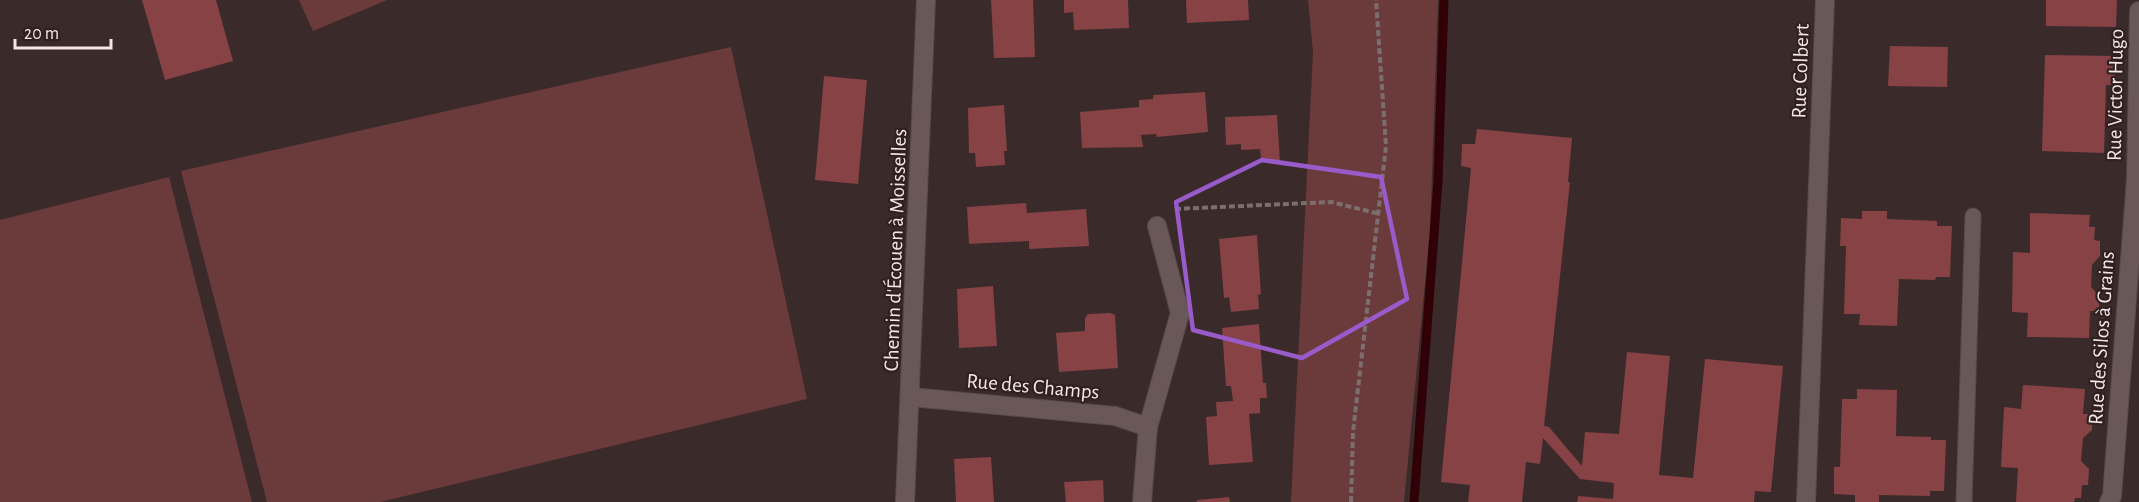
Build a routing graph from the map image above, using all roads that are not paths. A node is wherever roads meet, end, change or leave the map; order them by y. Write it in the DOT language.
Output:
graph roads {
  1 [pos="926,0"];
  2 [pos="1825,0"];
  3 [pos="2139,11"];
  4 [pos="2137,180"];
  5 [pos="1972,216"];
  6 [pos="1157,226"];
  7 [pos="911,398"];
  8 [pos="1148,427"];
  9 [pos="905,502"];
  10 [pos="1142,502"];
  11 [pos="1806,502"];
  12 [pos="1964,502"];
  13 [pos="2109,502"];
  1 -- 7 [label="street, Chemin d'Écouen à Moisselles"];
  2 -- 11 [label="street, Rue Colbert"];
  3 -- 4 [label="street, Rue Victor Hugo"];
  4 -- 13 [label="street, Rue des Silos à Grains"];
  5 -- 12 [label="lane"];
  6 -- 8 [label="street"];
  7 -- 8 [label="street, Rue des Champs"];
  7 -- 9 [label="street, Chemin d'Écouen à Moisselles"];
  8 -- 10 [label="street"];
}
